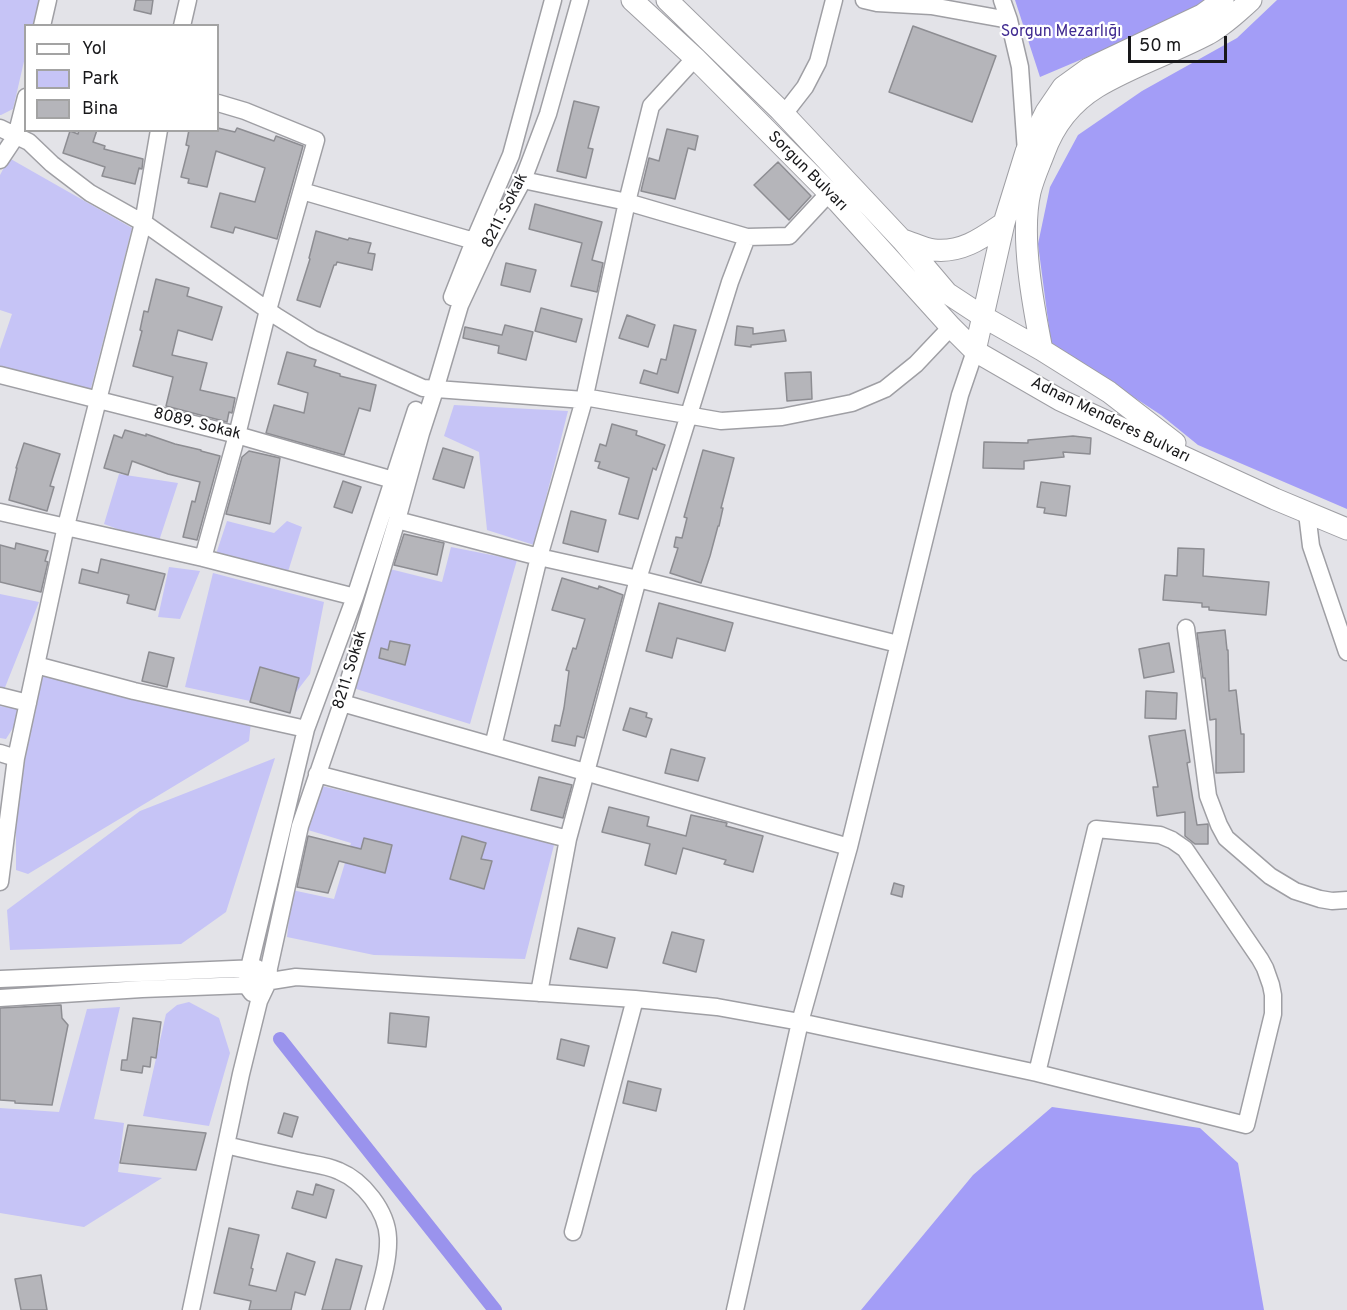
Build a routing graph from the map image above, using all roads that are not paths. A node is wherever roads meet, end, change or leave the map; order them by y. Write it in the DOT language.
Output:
graph roads {
  1 [pos="48,0"];
  2 [pos="188,0"];
  3 [pos="553,0"];
  4 [pos="580,0"];
  5 [pos="632,0"];
  6 [pos="834,0"];
  7 [pos="864,0"];
  8 [pos="1002,0"];
  9 [pos="1222,0"];
  10 [pos="1251,0"];
  11 [pos="670,1"];
  12 [pos="1009,20"];
  13 [pos="42,24"];
  14 [pos="182,24"];
  15 [pos="694,58"];
  16 [pos="219,103"];
  17 [pos="24,105"];
  18 [pos="784,114"];
  19 [pos="0,128"];
  20 [pos="159,132"];
  21 [pos="16,136"];
  22 [pos="1026,152"];
  23 [pos="0,160"];
  24 [pos="523,180"];
  25 [pos="302,191"];
  26 [pos="829,193"];
  27 [pos="627,201"];
  28 [pos="142,223"];
  29 [pos="1004,224"];
  30 [pos="747,237"];
  31 [pos="902,240"];
  32 [pos="474,241"];
  33 [pos="268,310"];
  34 [pos="982,316"];
  35 [pos="951,327"];
  36 [pos="1042,350"];
  37 [pos="975,351"];
  38 [pos="0,375"];
  39 [pos="1017,375"];
  40 [pos="429,389"];
  41 [pos="98,400"];
  42 [pos="584,400"];
  43 [pos="688,416"];
  44 [pos="237,435"];
  45 [pos="1203,466"];
  46 [pos="393,480"];
  47 [pos="0,512"];
  48 [pos="1307,513"];
  49 [pos="397,520"];
  50 [pos="66,526"];
  51 [pos="1347,530"];
  52 [pos="203,558"];
  53 [pos="539,558"];
  54 [pos="638,579"];
  55 [pos="355,597"];
  56 [pos="1186,628"];
  57 [pos="898,644"];
  58 [pos="1347,652"];
  59 [pos="36,665"];
  60 [pos="0,696"];
  61 [pos="28,702"];
  62 [pos="342,703"];
  63 [pos="306,729"];
  64 [pos="493,746"];
  65 [pos="0,753"];
  66 [pos="16,758"];
  67 [pos="586,773"];
  68 [pos="317,774"];
  69 [pos="568,839"];
  70 [pos="849,847"];
  71 [pos="0,882"];
  72 [pos="1347,900"];
  73 [pos="269,975"];
  74 [pos="247,976"];
  75 [pos="0,979"];
  76 [pos="539,993"];
  77 [pos="0,998"];
  78 [pos="635,999"];
  79 [pos="259,1001"];
  80 [pos="800,1022"];
  81 [pos="1037,1073"];
  82 [pos="226,1145"];
  83 [pos="573,1232"];
  84 [pos="191,1310"];
  85 [pos="374,1310"];
  86 [pos="735,1310"];
  1 -- 13 [label="street"];
  2 -- 14 [label="street"];
  3 -- 32 [label="street"];
  4 -- 24 [label="street, 8211. Sokak"];
  5 -- 15 [label="main road, Sorgun Bulvarı"];
  6 -- 18 [label="street"];
  7 -- 12 [label="street"];
  8 -- 12 [label="street"];
  9 -- 22 [label="main road"];
  10 -- 36 [label="main road"];
  11 -- 18 [label="main road, Sorgun Bulvarı"];
  12 -- 22 [label="street"];
  15 -- 26 [label="main road, Sorgun Bulvarı"];
  15 -- 27 [label="street"];
  16 -- 25 [label="street"];
  17 -- 21 [label="street"];
  18 -- 31 [label="main road, Sorgun Bulvarı"];
  19 -- 21 [label="street"];
  20 -- 28 [label="street"];
  21 -- 23 [label="street"];
  21 -- 28 [label="street"];
  22 -- 29 [label="main road"];
  24 -- 27 [label="street"];
  24 -- 40 [label="street, 8211. Sokak"];
  25 -- 32 [label="street"];
  25 -- 33 [label="street"];
  26 -- 30 [label="street"];
  26 -- 35 [label="main road, Sorgun Bulvarı"];
  27 -- 30 [label="street"];
  27 -- 42 [label="street"];
  28 -- 33 [label="street"];
  28 -- 41 [label="street"];
  29 -- 31 [label="main road"];
  29 -- 34 [label="main road"];
  30 -- 43 [label="street"];
  31 -- 34 [label="main road, Sorgun Bulvarı"];
  32 -- 40 [label="street"];
  33 -- 40 [label="street"];
  33 -- 44 [label="street"];
  34 -- 36 [label="main road, Adnan Menderes Bulvarı"];
  34 -- 37 [label="main road"];
  35 -- 37 [label="main road, Sorgun Bulvarı"];
  35 -- 43 [label="street"];
  36 -- 39 [label="main road"];
  36 -- 45 [label="main road, Adnan Menderes Bulvarı"];
  37 -- 39 [label="main road, Adnan Menderes Bulvarı"];
  37 -- 57 [label="street"];
  38 -- 41 [label="street, 8089. Sokak"];
  39 -- 45 [label="main road, Adnan Menderes Bulvarı"];
  40 -- 42 [label="street"];
  40 -- 46 [label="street"];
  40 -- 49 [label="street, 8211. Sokak"];
  41 -- 44 [label="street, 8089. Sokak"];
  41 -- 50 [label="street"];
  42 -- 43 [label="street"];
  42 -- 53 [label="street"];
  43 -- 54 [label="street"];
  44 -- 46 [label="street, 8089. Sokak"];
  44 -- 52 [label="street"];
  45 -- 48 [label="main road, Adnan Menderes Bulvarı"];
  46 -- 55 [label="street"];
  47 -- 50 [label="street"];
  48 -- 51 [label="main road, Adnan Menderes Bulvarı"];
  48 -- 58 [label="street"];
  49 -- 53 [label="street"];
  49 -- 62 [label="street, 8211. Sokak"];
  50 -- 52 [label="street"];
  50 -- 59 [label="street"];
  52 -- 55 [label="street"];
  53 -- 54 [label="street"];
  53 -- 64 [label="street"];
  54 -- 57 [label="street"];
  54 -- 67 [label="street"];
  55 -- 63 [label="street"];
  56 -- 72 [label="street"];
  57 -- 70 [label="street"];
  59 -- 61 [label="street"];
  59 -- 63 [label="street"];
  60 -- 61 [label="street"];
  61 -- 66 [label="street"];
  62 -- 64 [label="street"];
  62 -- 68 [label="street, 8211. Sokak"];
  63 -- 74 [label="street"];
  64 -- 67 [label="street"];
  65 -- 66 [label="street"];
  66 -- 71 [label="street"];
  67 -- 69 [label="street"];
  67 -- 70 [label="street"];
  68 -- 69 [label="street"];
  68 -- 73 [label="street, 8211. Sokak"];
  69 -- 76 [label="street"];
  70 -- 80 [label="street"];
  73 -- 74 [label="street"];
  73 -- 76 [label="street"];
  73 -- 79 [label="street, 8211. Sokak"];
  74 -- 75 [label="street"];
  74 -- 77 [label="street"];
  74 -- 79 [label="street"];
  76 -- 78 [label="street"];
  78 -- 80 [label="street"];
  78 -- 83 [label="street"];
  79 -- 82 [label="street, 8211. Sokak"];
  80 -- 81 [label="street"];
  80 -- 86 [label="street"];
  81 -- 81 [label="street"];
  82 -- 84 [label="street, 8211. Sokak"];
  82 -- 85 [label="street"];
}
